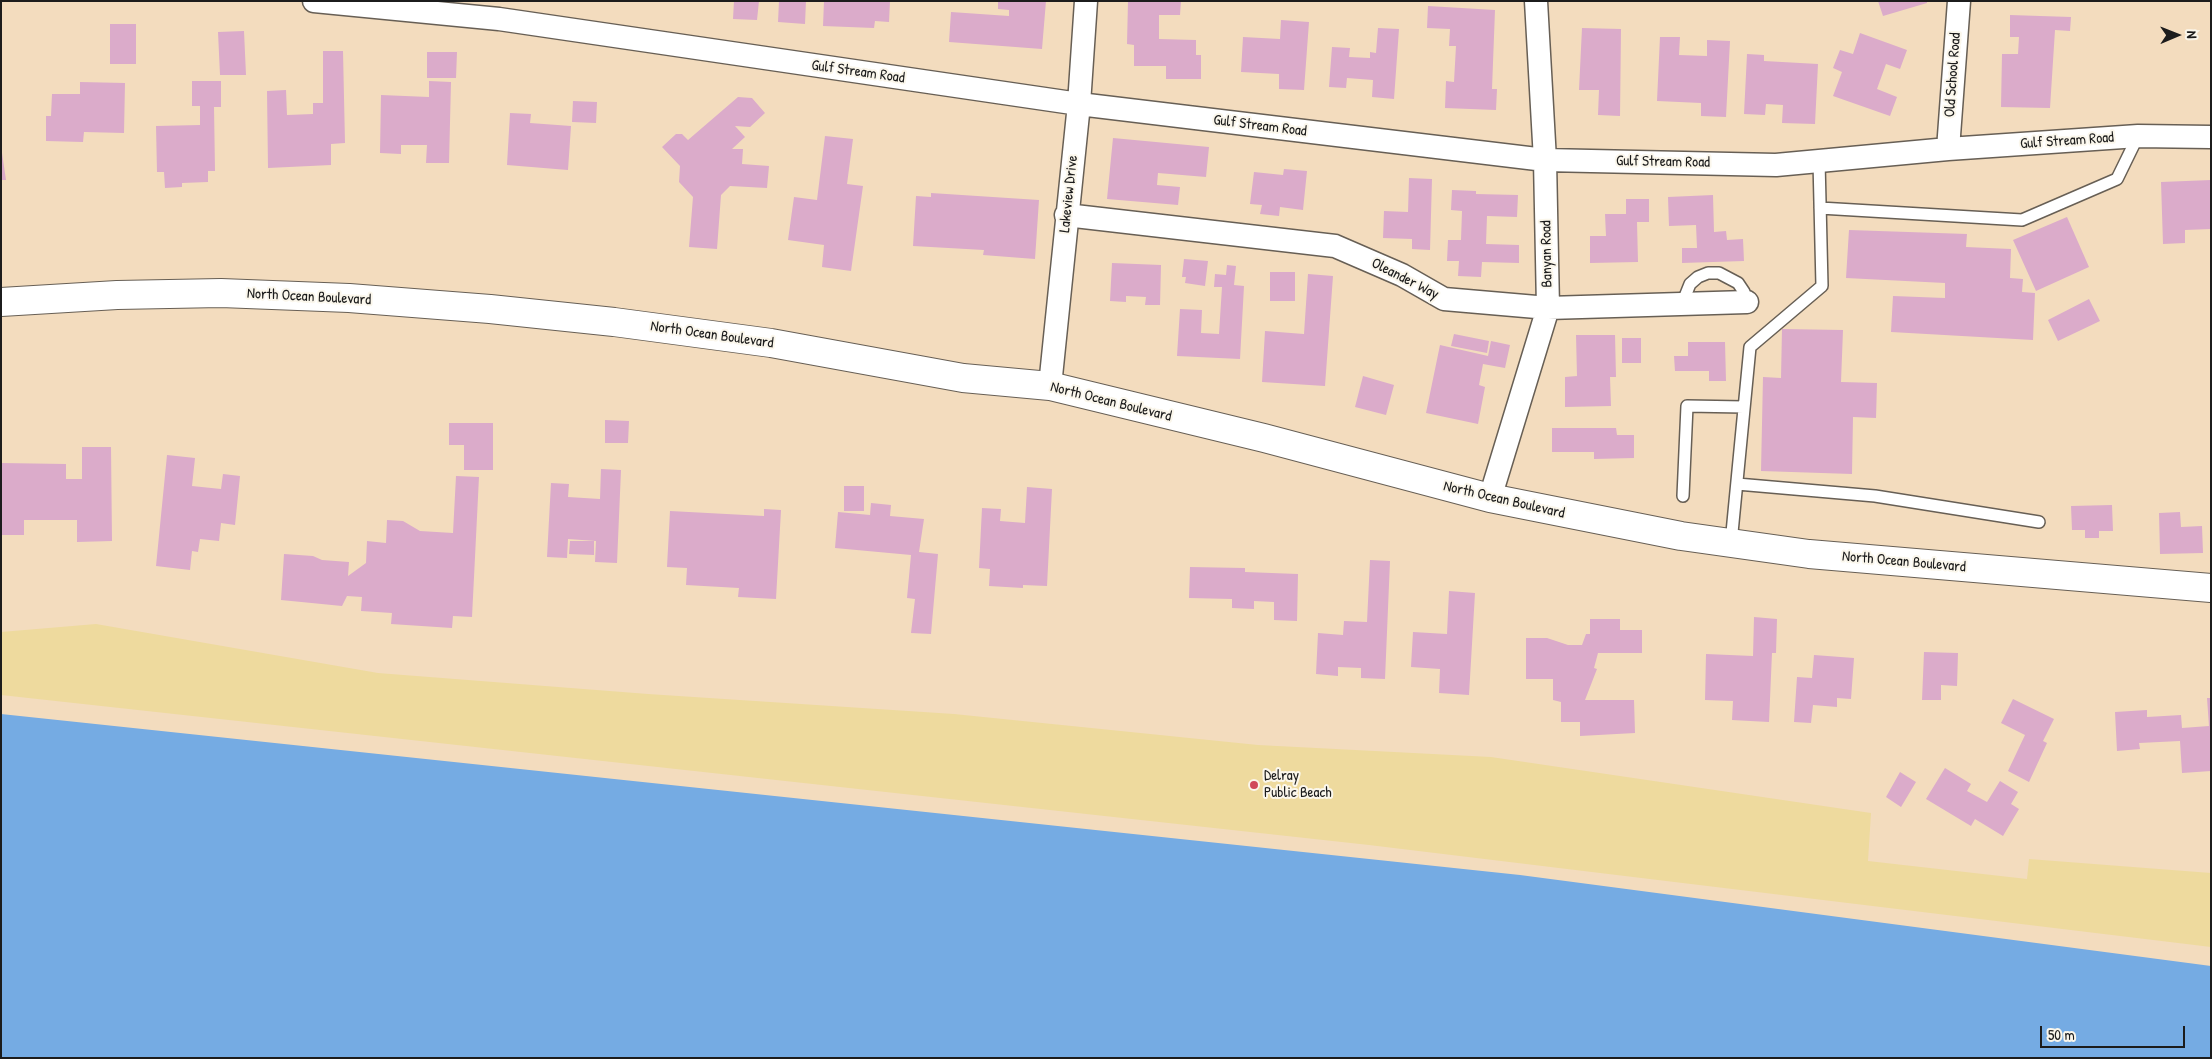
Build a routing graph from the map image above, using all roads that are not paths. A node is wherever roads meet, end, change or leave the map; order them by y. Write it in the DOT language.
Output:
graph roads {
  1 [pos="314,1"];
  2 [pos="1086,1"];
  3 [pos="1536,1"];
  4 [pos="1959,1"];
  5 [pos="1079,104"];
  6 [pos="2138,136"];
  7 [pos="2211,137"];
  8 [pos="1948,149"];
  9 [pos="1545,160"];
  10 [pos="1819,161"];
  11 [pos="1820,208"];
  12 [pos="1066,215"];
  13 [pos="1,302"];
  14 [pos="1747,302"];
  15 [pos="1682,304"];
  16 [pos="1548,308"];
  17 [pos="1050,386"];
  18 [pos="1744,408"];
  19 [pos="1737,484"];
  20 [pos="1683,496"];
  21 [pos="1490,498"];
  22 [pos="2039,522"];
  23 [pos="1731,543"];
  24 [pos="2211,588"];
  1 -- 5 [label="street, Gulf Stream Road"];
  2 -- 5 [label="street, Lakeview Drive"];
  3 -- 9 [label="street, Banyan Road"];
  4 -- 8 [label="street, Old School Road"];
  5 -- 9 [label="street, Gulf Stream Road"];
  5 -- 12 [label="street, Lakeview Drive"];
  6 -- 7 [label="street, Gulf Stream Road"];
  6 -- 8 [label="street, Gulf Stream Road"];
  6 -- 11 [label="lane"];
  8 -- 10 [label="street, Gulf Stream Road"];
  9 -- 10 [label="street, Gulf Stream Road"];
  9 -- 16 [label="street, Banyan Road"];
  10 -- 11 [label="lane"];
  11 -- 18 [label="lane"];
  12 -- 16 [label="street, Oleander Way"];
  12 -- 17 [label="street, Lakeview Drive"];
  13 -- 17 [label="main road, North Ocean Boulevard"];
  14 -- 15 [label="street, Oleander Way"];
  14 -- 15 [label="lane"];
  15 -- 16 [label="street, Oleander Way"];
  16 -- 21 [label="street, Banyan Road"];
  17 -- 21 [label="main road, North Ocean Boulevard"];
  18 -- 19 [label="lane"];
  18 -- 20 [label="lane"];
  19 -- 22 [label="lane"];
  19 -- 23 [label="lane"];
  21 -- 23 [label="main road, North Ocean Boulevard"];
  23 -- 24 [label="main road, North Ocean Boulevard"];
}
